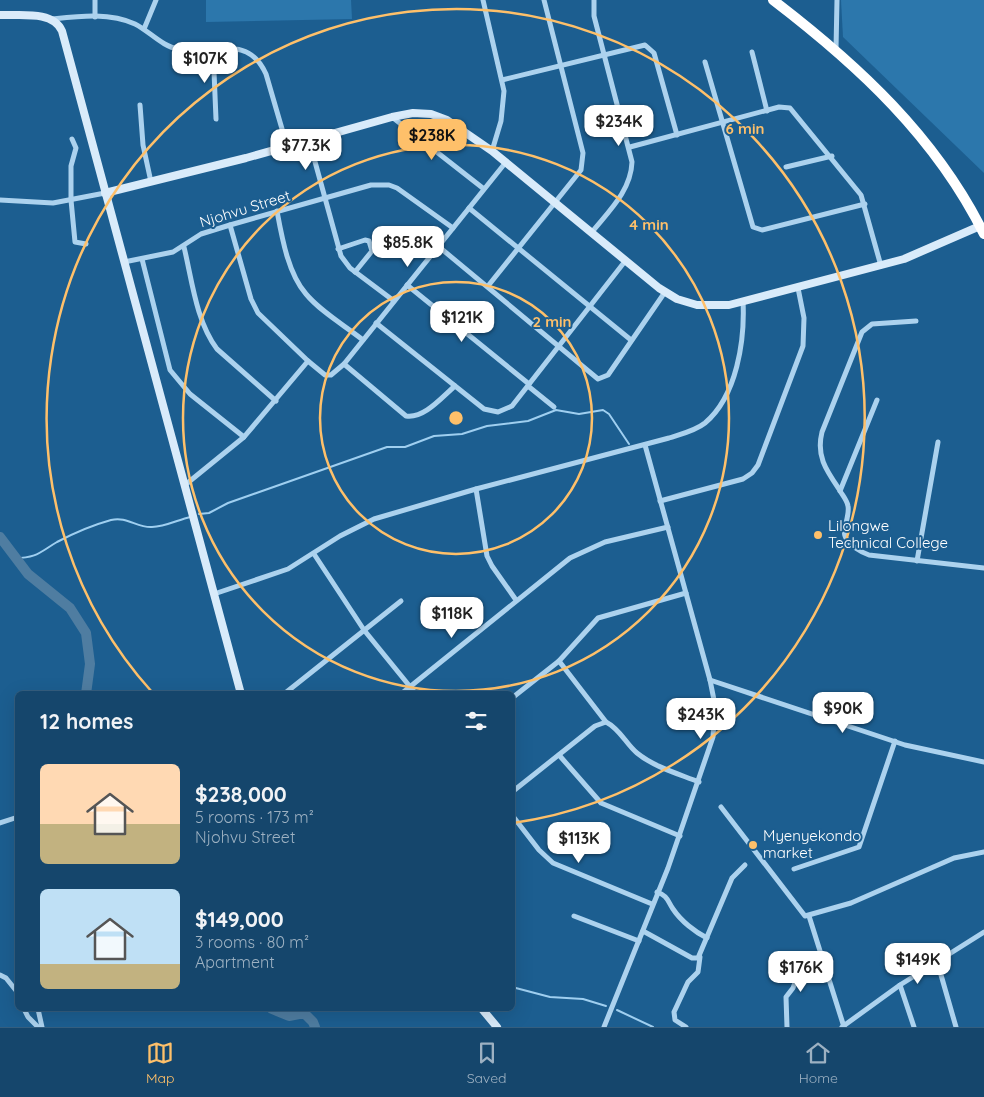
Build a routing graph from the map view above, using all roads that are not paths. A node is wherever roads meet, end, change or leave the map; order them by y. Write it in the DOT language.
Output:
graph roads {
  1 [pos="95,0"];
  2 [pos="156,0"];
  3 [pos="483,0"];
  4 [pos="544,0"];
  5 [pos="594,0"];
  6 [pos="773,0"];
  7 [pos="837,0"];
  8 [pos="0,15"];
  9 [pos="95,16"];
  10 [pos="52,19"];
  11 [pos="144,30"];
  12 [pos="213,48"];
  13 [pos="752,52"];
  14 [pos="835,52"];
  15 [pos="605,55"];
  16 [pos="705,62"];
  17 [pos="560,67"];
  18 [pos="502,80"];
  19 [pos="140,105"];
  20 [pos="767,111"];
  21 [pos="392,117"];
  22 [pos="216,120"];
  23 [pos="723,123"];
  24 [pos="677,135"];
  25 [pos="72,139"];
  26 [pos="309,140"];
  27 [pos="287,146"];
  28 [pos="630,147"];
  29 [pos="492,151"];
  30 [pos="832,156"];
  31 [pos="506,162"];
  32 [pos="786,167"];
  33 [pos="151,182"];
  34 [pos="484,189"];
  35 [pos="106,194"];
  36 [pos="324,198"];
  37 [pos="0,200"];
  38 [pos="71,200"];
  39 [pos="554,203"];
  40 [pos="864,204"];
  41 [pos="469,208"];
  42 [pos="277,211"];
  43 [pos="230,225"];
  44 [pos="453,228"];
  45 [pos="592,232"];
  46 [pos="983,232"];
  47 [pos="86,244"];
  48 [pos="438,246"];
  49 [pos="184,247"];
  50 [pos="519,247"];
  51 [pos="338,249"];
  52 [pos="142,260"];
  53 [pos="626,260"];
  54 [pos="124,262"];
  55 [pos="881,266"];
  56 [pos="355,272"];
  57 [pos="407,285"];
  58 [pos="488,286"];
  59 [pos="798,288"];
  60 [pos="665,292"];
  61 [pos="394,301"];
  62 [pos="743,301"];
  63 [pos="590,306"];
  64 [pos="916,321"];
  65 [pos="376,324"];
  66 [pos="363,340"];
  67 [pos="632,340"];
  68 [pos="560,346"];
  69 [pos="308,361"];
  70 [pos="344,364"];
  71 [pos="529,385"];
  72 [pos="455,386"];
  73 [pos="877,400"];
  74 [pos="276,401"];
  75 [pos="554,407"];
  76 [pos="244,437"];
  77 [pos="938,442"];
  78 [pos="645,445"];
  79 [pos="185,485"];
  80 [pos="476,489"];
  81 [pos="840,491"];
  82 [pos="660,501"];
  83 [pos="668,527"];
  84 [pos="314,554"];
  85 [pos="917,561"];
  86 [pos="984,568"];
  87 [pos="686,593"];
  88 [pos="214,594"];
  89 [pos="401,600"];
  90 [pos="516,600"];
  91 [pos="364,630"];
  92 [pos="559,661"];
  93 [pos="710,680"];
  94 [pos="410,686"];
  95 [pos="240,691"];
  96 [pos="288,691"];
  97 [pos="404,691"];
  98 [pos="414,691"];
  99 [pos="515,696"];
  100 [pos="606,722"];
  101 [pos="895,741"];
  102 [pos="559,755"];
  103 [pos="984,762"];
  104 [pos="699,782"];
  105 [pos="515,790"];
  106 [pos="721,807"];
  107 [pos="15,818"];
  108 [pos="515,819"];
  109 [pos="0,823"];
  110 [pos="680,836"];
  111 [pos="984,852"];
  112 [pos="745,865"];
  113 [pos="794,869"];
  114 [pos="657,892"];
  115 [pos="652,904"];
  116 [pos="574,916"];
  117 [pos="809,916"];
  118 [pos="643,930"];
  119 [pos="984,932"];
  120 [pos="708,938"];
  121 [pos="639,940"];
  122 [pos="700,957"];
  123 [pos="937,961"];
  124 [pos="824,962"];
  125 [pos="0,975"];
  126 [pos="900,985"];
  127 [pos="15,989"];
  128 [pos="25,1011"];
  129 [pos="38,1011"];
  130 [pos="484,1011"];
  131 [pos="844,1026"];
  132 [pos="38,1027"];
  133 [pos="42,1027"];
  134 [pos="498,1027"];
  135 [pos="604,1027"];
  136 [pos="686,1027"];
  137 [pos="787,1027"];
  138 [pos="914,1027"];
  139 [pos="956,1027"];
  1 -- 9 [label="street"];
  2 -- 11 [label="street"];
  3 -- 18 [label="street"];
  4 -- 17 [label="street"];
  5 -- 15 [label="street"];
  6 -- 14 [label="highway"];
  7 -- 14 [label="street"];
  8 -- 10 [label="street"];
  9 -- 10 [label="street"];
  9 -- 11 [label="street"];
  10 -- 35 [label="street"];
  11 -- 12 [label="street"];
  12 -- 22 [label="street"];
  12 -- 27 [label="street"];
  13 -- 20 [label="street"];
  14 -- 46 [label="highway"];
  15 -- 17 [label="street"];
  15 -- 24 [label="street"];
  15 -- 28 [label="street"];
  16 -- 23 [label="street"];
  17 -- 18 [label="street"];
  17 -- 39 [label="street"];
  18 -- 29 [label="street"];
  19 -- 33 [label="street"];
  20 -- 23 [label="street"];
  20 -- 30 [label="street"];
  21 -- 26 [label="street"];
  21 -- 29 [label="street"];
  21 -- 34 [label="street"];
  23 -- 24 [label="street"];
  23 -- 40 [label="street"];
  24 -- 28 [label="street"];
  25 -- 38 [label="street"];
  26 -- 27 [label="street"];
  26 -- 36 [label="street"];
  27 -- 33 [label="street"];
  28 -- 45 [label="street"];
  29 -- 31 [label="street"];
  30 -- 32 [label="street"];
  30 -- 40 [label="street"];
  31 -- 34 [label="street"];
  31 -- 39 [label="street"];
  33 -- 35 [label="street"];
  34 -- 41 [label="street"];
  35 -- 38 [label="street"];
  35 -- 54 [label="street"];
  36 -- 42 [label="street, Njohvu Street"];
  36 -- 44 [label="street, Njohvu Street"];
  36 -- 51 [label="street"];
  37 -- 38 [label="street"];
  38 -- 47 [label="street"];
  39 -- 45 [label="street"];
  39 -- 50 [label="street"];
  40 -- 55 [label="street"];
  41 -- 44 [label="street"];
  41 -- 50 [label="street"];
  42 -- 43 [label="street, Njohvu Street"];
  42 -- 66 [label="street"];
  43 -- 49 [label="street, Njohvu Street"];
  43 -- 69 [label="street"];
  44 -- 48 [label="street"];
  45 -- 53 [label="street"];
  46 -- 55 [label="street"];
  48 -- 57 [label="street"];
  48 -- 58 [label="street"];
  49 -- 52 [label="street, Njohvu Street"];
  49 -- 74 [label="street"];
  50 -- 58 [label="street"];
  50 -- 63 [label="street"];
  51 -- 56 [label="street"];
  51 -- 56 [label="street"];
  52 -- 54 [label="street, Njohvu Street"];
  52 -- 76 [label="street"];
  53 -- 60 [label="street"];
  53 -- 63 [label="street"];
  54 -- 79 [label="street"];
  55 -- 59 [label="street"];
  56 -- 61 [label="street"];
  57 -- 61 [label="street"];
  57 -- 71 [label="street"];
  58 -- 68 [label="street"];
  59 -- 62 [label="street"];
  59 -- 82 [label="street"];
  60 -- 62 [label="street"];
  60 -- 67 [label="street"];
  61 -- 65 [label="street"];
  62 -- 78 [label="street"];
  63 -- 67 [label="street"];
  63 -- 68 [label="street"];
  64 -- 81 [label="street"];
  65 -- 66 [label="street"];
  65 -- 72 [label="street"];
  66 -- 70 [label="street"];
  67 -- 68 [label="street"];
  68 -- 71 [label="street"];
  69 -- 70 [label="street"];
  69 -- 74 [label="street"];
  70 -- 72 [label="street"];
  71 -- 72 [label="street"];
  71 -- 75 [label="street"];
  73 -- 81 [label="street"];
  74 -- 76 [label="street"];
  76 -- 79 [label="street"];
  77 -- 85 [label="street"];
  78 -- 80 [label="street"];
  78 -- 82 [label="street"];
  79 -- 88 [label="street"];
  80 -- 84 [label="street"];
  80 -- 90 [label="street"];
  81 -- 85 [label="street"];
  82 -- 83 [label="street"];
  83 -- 87 [label="street"];
  83 -- 90 [label="street"];
  84 -- 88 [label="street"];
  84 -- 91 [label="street"];
  85 -- 86 [label="street"];
  87 -- 92 [label="street"];
  87 -- 93 [label="street"];
  88 -- 95 [label="street"];
  89 -- 91 [label="street"];
  90 -- 94 [label="street"];
  91 -- 94 [label="street"];
  91 -- 96 [label="street"];
  92 -- 99 [label="street"];
  92 -- 100 [label="street"];
  93 -- 101 [label="street"];
  93 -- 104 [label="street"];
  94 -- 97 [label="street"];
  94 -- 98 [label="street"];
  100 -- 102 [label="street"];
  100 -- 104 [label="street"];
  101 -- 103 [label="street"];
  101 -- 113 [label="street"];
  102 -- 105 [label="street"];
  102 -- 110 [label="street"];
  104 -- 110 [label="street"];
  106 -- 117 [label="street"];
  107 -- 109 [label="street"];
  108 -- 115 [label="street"];
  110 -- 114 [label="street"];
  111 -- 117 [label="street"];
  112 -- 120 [label="street"];
  114 -- 115 [label="street"];
  114 -- 120 [label="street"];
  115 -- 118 [label="street"];
  116 -- 121 [label="street"];
  117 -- 124 [label="street"];
  118 -- 121 [label="street"];
  118 -- 122 [label="street"];
  119 -- 123 [label="street"];
  120 -- 122 [label="street"];
  121 -- 135 [label="street"];
  122 -- 136 [label="street"];
  123 -- 126 [label="street"];
  123 -- 139 [label="street"];
  124 -- 131 [label="street"];
  124 -- 137 [label="street"];
  125 -- 127 [label="street"];
  126 -- 131 [label="street"];
  126 -- 138 [label="street"];
  128 -- 132 [label="street"];
  129 -- 133 [label="street"];
  130 -- 134 [label="street"];
}
